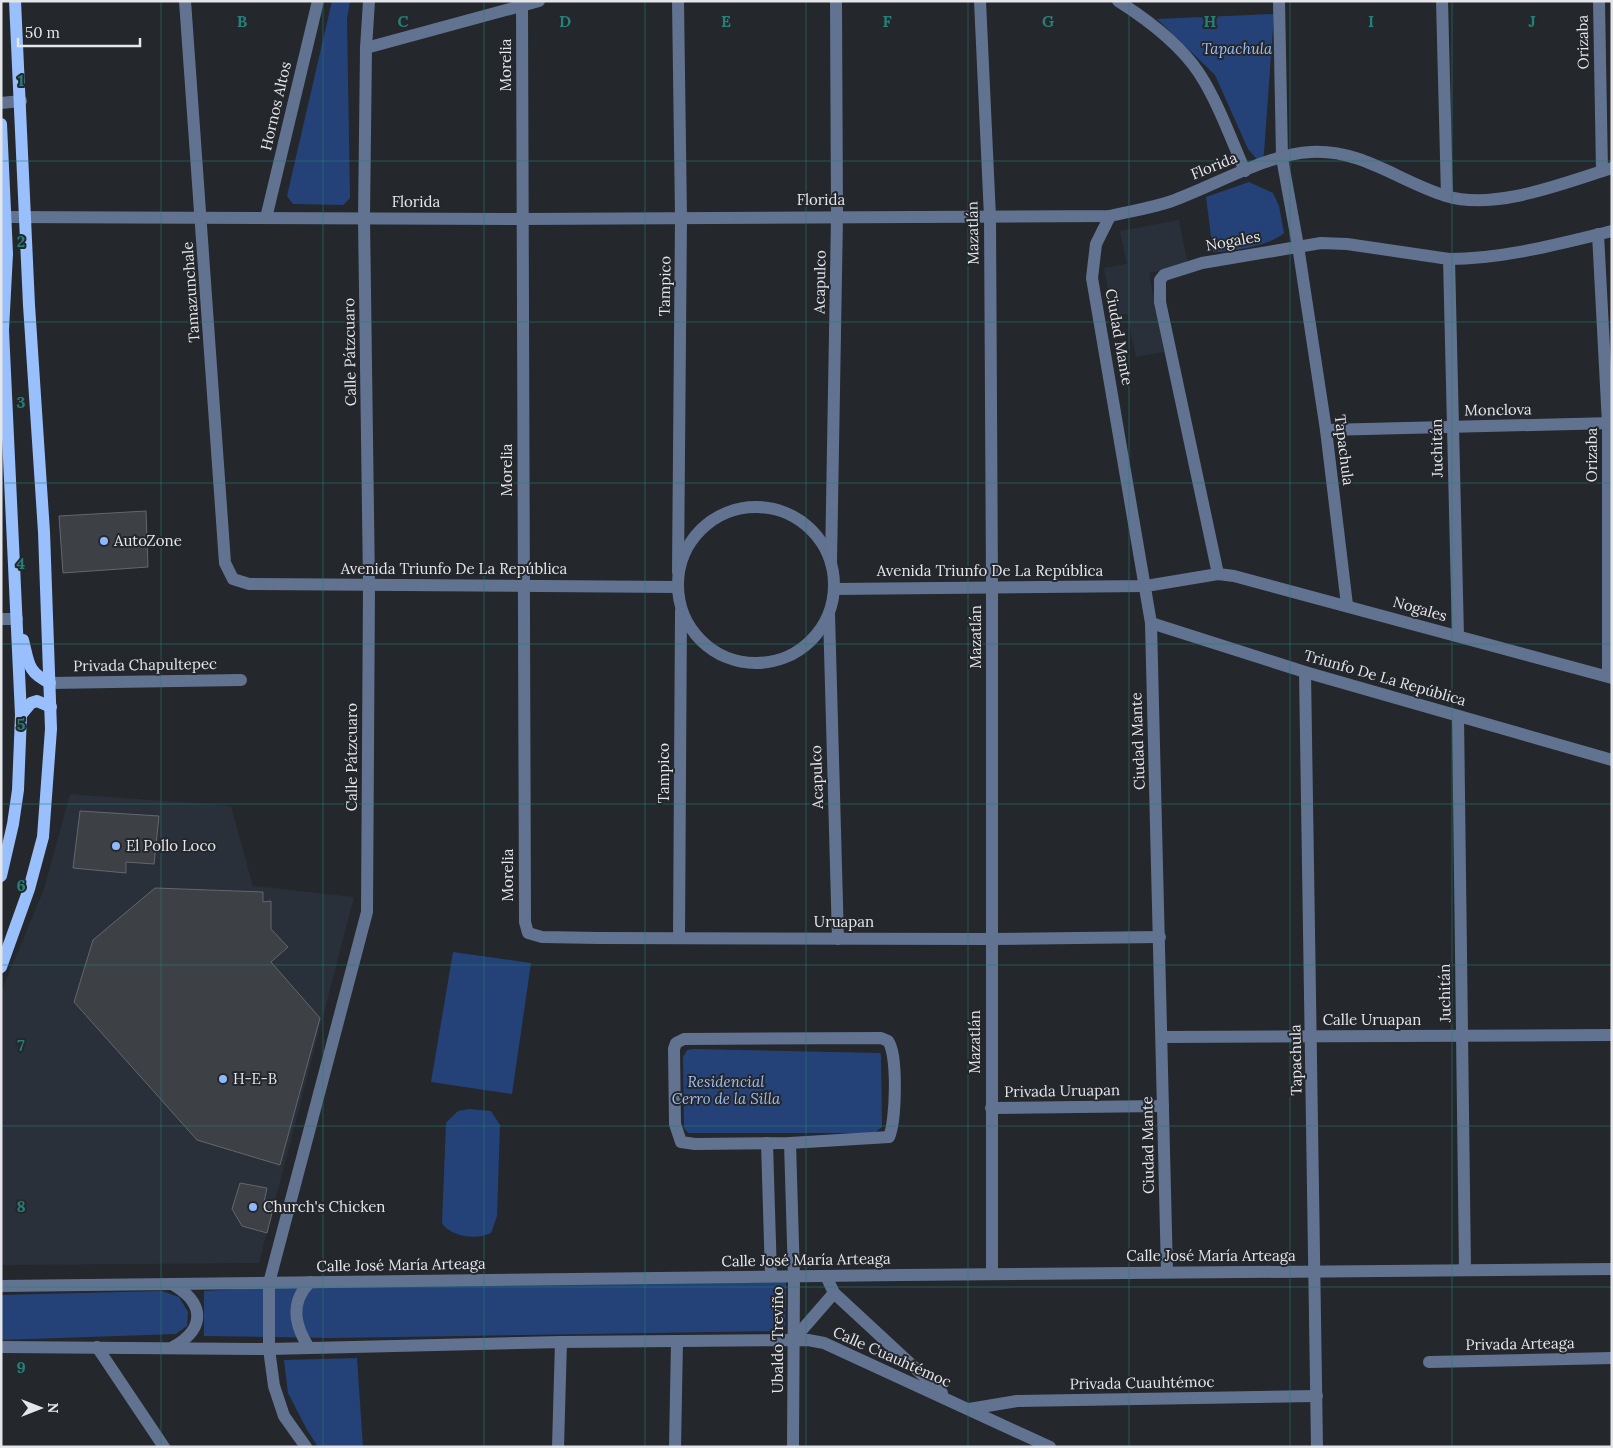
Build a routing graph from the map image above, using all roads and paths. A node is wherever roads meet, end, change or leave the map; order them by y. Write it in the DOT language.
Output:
graph roads {
  1 [pos="15,1"];
  2 [pos="185,1"];
  3 [pos="318,1"];
  4 [pos="369,1"];
  5 [pos="539,1"];
  6 [pos="678,1"];
  7 [pos="836,1"];
  8 [pos="980,1"];
  9 [pos="1118,1"];
  10 [pos="1279,1"];
  11 [pos="1442,1"];
  12 [pos="1599,1"];
  13 [pos="522,6"];
  14 [pos="366,48"];
  15 [pos="21,101"];
  16 [pos="1,103"];
  17 [pos="1,124"];
  18 [pos="1282,158"];
  19 [pos="1607,170"];
  20 [pos="1245,171"];
  21 [pos="1446,196"];
  22 [pos="26,216"];
  23 [pos="837,216"];
  24 [pos="1110,216"];
  25 [pos="3,217"];
  26 [pos="681,217"];
  27 [pos="990,217"];
  28 [pos="266,218"];
  29 [pos="364,218"];
  30 [pos="202,219"];
  31 [pos="522,220"];
  32 [pos="1612,230"];
  33 [pos="1598,234"];
  34 [pos="1298,246"];
  35 [pos="1449,259"];
  36 [pos="1610,423"];
  37 [pos="1453,427"];
  38 [pos="1326,430"];
  39 [pos="6,499"];
  40 [pos="831,563"];
  41 [pos="678,572"];
  42 [pos="1218,574"];
  43 [pos="233,579"];
  44 [pos="369,585"];
  45 [pos="524,586"];
  46 [pos="1146,586"];
  47 [pos="677,587"];
  48 [pos="834,589"];
  49 [pos="992,589"];
  50 [pos="1348,605"];
  51 [pos="681,609"];
  52 [pos="829,614"];
  53 [pos="17,619"];
  54 [pos="1,620"];
  55 [pos="1151,623"];
  56 [pos="1458,636"];
  57 [pos="1305,672"];
  58 [pos="1610,677"];
  59 [pos="240,680"];
  60 [pos="50,684"];
  61 [pos="51,707"];
  62 [pos="20,715"];
  63 [pos="1458,716"];
  64 [pos="1612,760"];
  65 [pos="1,876"];
  66 [pos="528,933"];
  67 [pos="1160,937"];
  68 [pos="679,938"];
  69 [pos="838,939"];
  70 [pos="992,939"];
  71 [pos="1,967"];
  72 [pos="1312,1036"];
  73 [pos="1462,1036"];
  74 [pos="1612,1036"];
  75 [pos="1163,1037"];
  76 [pos="1163,1106"];
  77 [pos="991,1108"];
  78 [pos="767,1143"];
  79 [pos="790,1143"];
  80 [pos="1612,1269"];
  81 [pos="1465,1270"];
  82 [pos="1315,1271"];
  83 [pos="1167,1272"];
  84 [pos="992,1274"];
  85 [pos="771,1276"];
  86 [pos="794,1276"];
  87 [pos="826,1276"];
  88 [pos="310,1282"];
  89 [pos="269,1283"];
  90 [pos="172,1284"];
  91 [pos="1,1286"];
  92 [pos="834,1293"];
  93 [pos="794,1339"];
  94 [pos="677,1341"];
  95 [pos="561,1342"];
  96 [pos="1,1347"];
  97 [pos="97,1347"];
  98 [pos="172,1347"];
  99 [pos="309,1348"];
  100 [pos="269,1349"];
  101 [pos="1612,1358"];
  102 [pos="1429,1362"];
  103 [pos="1317,1396"];
  104 [pos="951,1401"];
  105 [pos="969,1410"];
  106 [pos="164,1447"];
  107 [pos="306,1447"];
  108 [pos="558,1447"];
  109 [pos="675,1447"];
  110 [pos="793,1447"];
  111 [pos="1050,1447"];
  112 [pos="1317,1447"];
  1 -- 15 [label="main road"];
  2 -- 30 [label="street, Tamazunchale"];
  3 -- 28 [label="street, Hornos Altos"];
  4 -- 14 [label="street"];
  5 -- 13 [label="street"];
  6 -- 26 [label="street, Tampico"];
  7 -- 23 [label="street, Acapulco"];
  8 -- 27 [label="street, Mazatlán"];
  9 -- 20 [label="street"];
  10 -- 18 [label="street, Tapachula"];
  11 -- 21 [label="street"];
  12 -- 19 [label="street, Orizaba"];
  13 -- 14 [label="street"];
  13 -- 31 [label="street, Morelia"];
  14 -- 29 [label="street"];
  15 -- 16 [label="street"];
  15 -- 22 [label="main road"];
  17 -- 25 [label="main road"];
  18 -- 20 [label="street, Florida"];
  18 -- 21 [label="street, Florida"];
  18 -- 34 [label="street, Tapachula"];
  19 -- 21 [label="street, Florida"];
  20 -- 24 [label="street, Florida"];
  22 -- 25 [label="street, Florida"];
  22 -- 30 [label="street, Florida"];
  22 -- 60 [label="main road"];
  23 -- 26 [label="street, Florida"];
  23 -- 27 [label="street, Florida"];
  23 -- 40 [label="street, Acapulco"];
  24 -- 27 [label="street, Florida"];
  24 -- 46 [label="street, Ciudad Mante"];
  25 -- 39 [label="main road"];
  26 -- 31 [label="street, Florida"];
  26 -- 41 [label="street, Tampico"];
  27 -- 49 [label="street, Mazatlán"];
  28 -- 29 [label="street, Florida"];
  28 -- 30 [label="street, Florida"];
  29 -- 31 [label="street, Florida"];
  29 -- 44 [label="street, Calle Pátzcuaro"];
  30 -- 43 [label="street, Tamazunchale"];
  31 -- 45 [label="street, Morelia"];
  32 -- 33 [label="street, Nogales"];
  33 -- 35 [label="street, Nogales"];
  33 -- 36 [label="street, Orizaba"];
  34 -- 35 [label="street, Nogales"];
  34 -- 38 [label="street, Tapachula"];
  34 -- 42 [label="street, Nogales"];
  35 -- 37 [label="street, Juchitán"];
  36 -- 37 [label="street, Monclova"];
  36 -- 58 [label="street, Orizaba"];
  37 -- 38 [label="street, Monclova"];
  37 -- 56 [label="street, Juchitán"];
  38 -- 50 [label="street, Tapachula"];
  39 -- 53 [label="main road"];
  40 -- 41 [label="street"];
  40 -- 48 [label="street"];
  41 -- 47 [label="street"];
  42 -- 46 [label="street, Nogales"];
  42 -- 50 [label="street, Nogales"];
  43 -- 44 [label="street, Avenida Triunfo De La República"];
  44 -- 45 [label="street, Avenida Triunfo De La República"];
  44 -- 89 [label="street, Calle Pátzcuaro"];
  45 -- 47 [label="street, Avenida Triunfo De La República"];
  45 -- 66 [label="street, Morelia"];
  46 -- 49 [label="street, Avenida Triunfo De La República"];
  46 -- 55 [label="street, Ciudad Mante"];
  47 -- 51 [label="street"];
  48 -- 49 [label="street, Avenida Triunfo De La República"];
  48 -- 52 [label="street"];
  49 -- 70 [label="street, Mazatlán"];
  50 -- 56 [label="street, Nogales"];
  51 -- 52 [label="street"];
  51 -- 68 [label="street, Tampico"];
  52 -- 69 [label="street, Acapulco"];
  53 -- 54 [label="street"];
  53 -- 60 [label="main road"];
  53 -- 62 [label="main road"];
  55 -- 57 [label="street, Triunfo De La República"];
  55 -- 67 [label="street, Ciudad Mante"];
  56 -- 58 [label="street, Nogales"];
  57 -- 63 [label="street, Triunfo De La República"];
  57 -- 72 [label="street, Tapachula"];
  59 -- 60 [label="street, Privada Chapultepec"];
  60 -- 61 [label="main road"];
  61 -- 62 [label="main road"];
  61 -- 71 [label="main road"];
  62 -- 65 [label="main road"];
  63 -- 64 [label="street, Triunfo De La República"];
  63 -- 73 [label="street, Juchitán"];
  66 -- 68 [label="street, Uruapan"];
  67 -- 70 [label="street, Uruapan"];
  67 -- 75 [label="street, Ciudad Mante"];
  68 -- 69 [label="street, Uruapan"];
  69 -- 70 [label="street, Uruapan"];
  70 -- 77 [label="street, Mazatlán"];
  72 -- 73 [label="street, Calle Uruapan"];
  72 -- 75 [label="street, Calle Uruapan"];
  72 -- 82 [label="street, Tapachula"];
  73 -- 74 [label="street, Calle Uruapan"];
  73 -- 81 [label="street, Juchitán"];
  75 -- 76 [label="street, Ciudad Mante"];
  76 -- 77 [label="street, Privada Uruapan"];
  76 -- 83 [label="street, Ciudad Mante"];
  77 -- 84 [label="street, Mazatlán"];
  78 -- 79 [label="street"];
  78 -- 79 [label="street"];
  78 -- 85 [label="street, Ubaldo Treviño"];
  79 -- 86 [label="street, Ubaldo Treviño"];
  80 -- 81 [label="street, Calle José María Arteaga"];
  81 -- 82 [label="street, Calle José María Arteaga"];
  82 -- 83 [label="street, Calle José María Arteaga"];
  82 -- 103 [label="street, Tapachula"];
  83 -- 84 [label="street, Calle José María Arteaga"];
  84 -- 87 [label="street, Calle José María Arteaga"];
  85 -- 86 [label="street, Calle José María Arteaga"];
  85 -- 88 [label="street, Calle José María Arteaga"];
  86 -- 87 [label="street, Calle José María Arteaga"];
  86 -- 93 [label="street, Ubaldo Treviño"];
  87 -- 92 [label="street"];
  88 -- 89 [label="street, Calle José María Arteaga"];
  88 -- 99 [label="street"];
  89 -- 90 [label="street, Calle José María Arteaga"];
  89 -- 100 [label="street, Calle Pátzcuaro"];
  90 -- 91 [label="street, Calle José María Arteaga"];
  90 -- 98 [label="street"];
  92 -- 93 [label="street"];
  92 -- 104 [label="street"];
  93 -- 94 [label="street, Calle Cuauhtémoc"];
  93 -- 104 [label="street, Calle Cuauhtémoc"];
  93 -- 110 [label="street, Ubaldo Treviño"];
  94 -- 95 [label="street, Calle Cuauhtémoc"];
  94 -- 109 [label="street"];
  95 -- 99 [label="street"];
  95 -- 108 [label="street"];
  96 -- 97 [label="street"];
  97 -- 98 [label="street"];
  97 -- 106 [label="street"];
  98 -- 100 [label="street"];
  99 -- 100 [label="street"];
  100 -- 107 [label="street, Calle Pátzcuaro"];
  101 -- 102 [label="street, Privada Arteaga"];
  103 -- 105 [label="street, Privada Cuauhtémoc"];
  103 -- 112 [label="street, Tapachula"];
  104 -- 105 [label="street, Calle Cuauhtémoc"];
  105 -- 111 [label="street, Calle Cuauhtémoc"];
}
